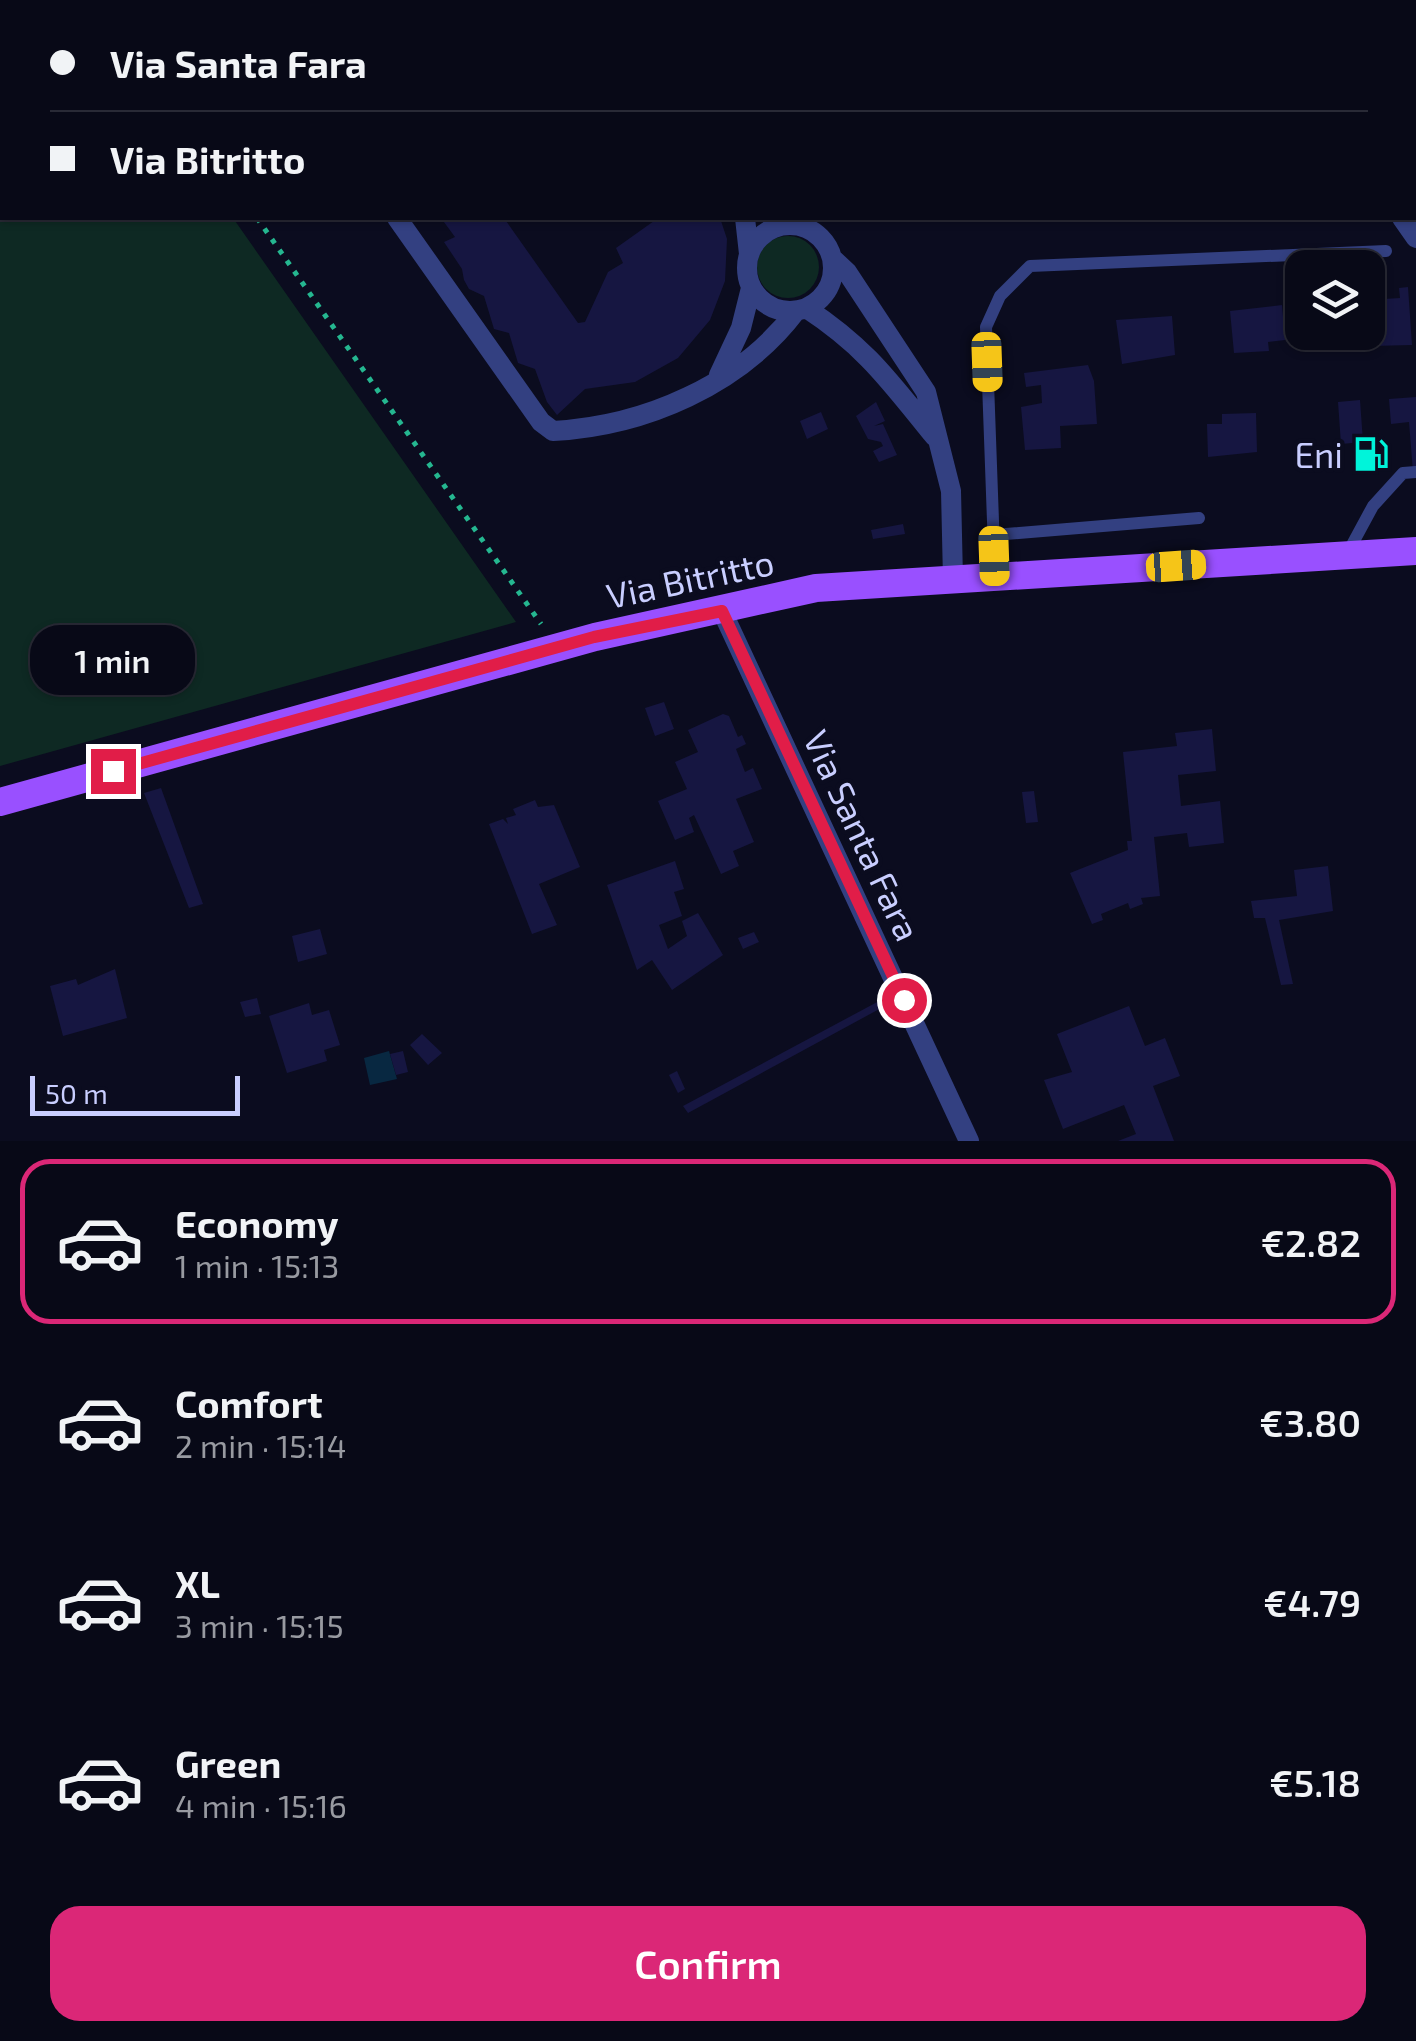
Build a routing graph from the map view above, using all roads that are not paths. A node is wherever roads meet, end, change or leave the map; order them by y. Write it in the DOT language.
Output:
graph roads {
  1 [pos="398,220"];
  2 [pos="746,220"];
  3 [pos="811,225"];
  4 [pos="1386,251"];
  5 [pos="748,254"];
  6 [pos="832,258"];
  7 [pos="752,288"];
  8 [pos="801,309"];
  9 [pos="715,383"];
  10 [pos="942,447"];
  11 [pos="1416,472"];
  12 [pos="1199,518"];
  13 [pos="994,535"];
  14 [pos="1416,551"];
  15 [pos="1346,555"];
  16 [pos="995,577"];
  17 [pos="953,580"];
  18 [pos="722,611"];
  19 [pos="0,802"];
  20 [pos="970,1141"];
  1 -- 9 [label="street"];
  2 -- 5 [label="street"];
  3 -- 5 [label="street"];
  3 -- 6 [label="street"];
  4 -- 13 [label="lane"];
  5 -- 7 [label="street"];
  6 -- 8 [label="street"];
  6 -- 10 [label="street"];
  7 -- 8 [label="street"];
  7 -- 9 [label="street"];
  8 -- 9 [label="street"];
  8 -- 10 [label="street"];
  10 -- 17 [label="street"];
  11 -- 15 [label="lane"];
  12 -- 13 [label="lane"];
  13 -- 16 [label="lane"];
  14 -- 15 [label="main road, Via Bitritto"];
  15 -- 16 [label="main road, Via Bitritto"];
  16 -- 17 [label="main road, Via Bitritto"];
  17 -- 18 [label="main road, Via Bitritto"];
  18 -- 19 [label="main road, Via Bitritto"];
  18 -- 20 [label="street, Via Santa Fara"];
}
